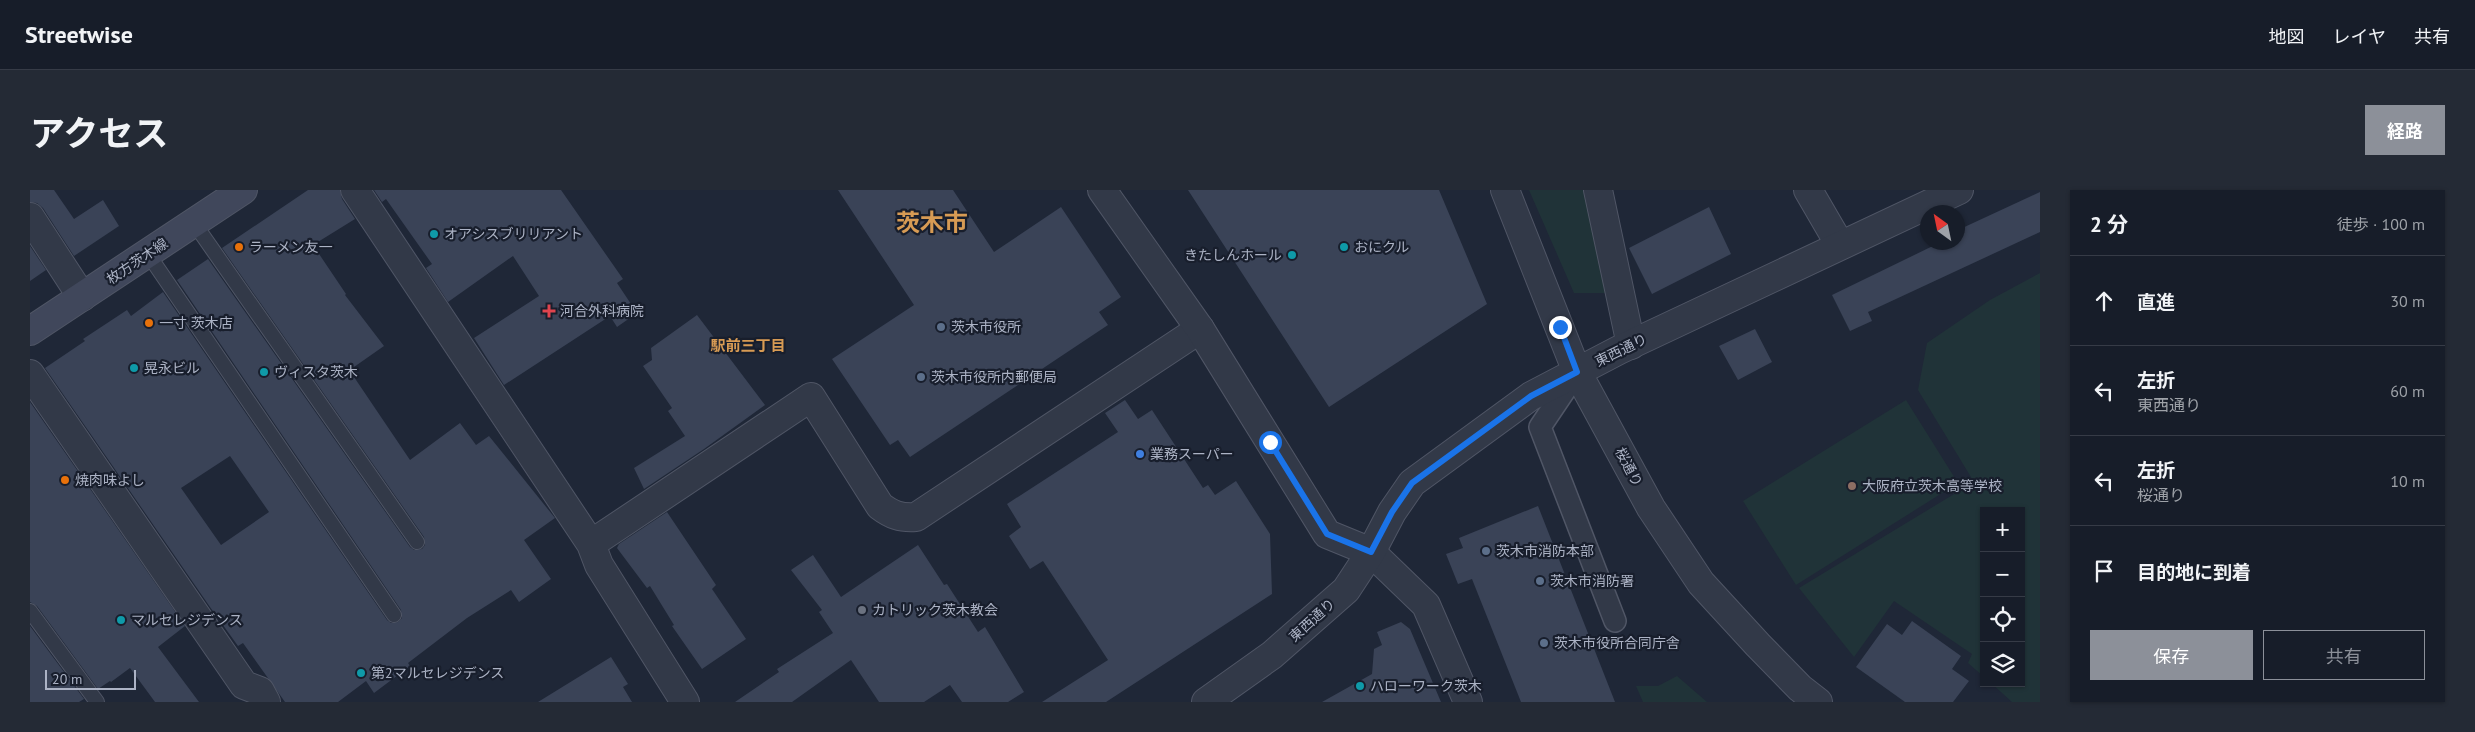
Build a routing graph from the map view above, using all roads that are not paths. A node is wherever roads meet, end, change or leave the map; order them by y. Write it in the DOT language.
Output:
graph roads {
  1 [pos="243,190"];
  2 [pos="356,190"];
  3 [pos="1102,190"];
  4 [pos="1505,190"];
  5 [pos="1598,190"];
  6 [pos="1808,190"];
  7 [pos="1959,190"];
  8 [pos="30,217"];
  9 [pos="194,222"];
  10 [pos="1840,245"];
  11 [pos="148,254"];
  12 [pos="82,297"];
  13 [pos="1200,329"];
  14 [pos="30,331"];
  15 [pos="1631,345"];
  16 [pos="1577,372"];
  17 [pos="30,374"];
  18 [pos="417,542"];
  19 [pos="591,544"];
  20 [pos="1371,552"];
  21 [pos="30,611"];
  22 [pos="394,615"];
  23 [pos="1615,621"];
  24 [pos="97,702"];
  25 [pos="266,702"];
  26 [pos="685,702"];
  27 [pos="1206,702"];
  28 [pos="1468,702"];
  29 [pos="1818,702"];
  1 -- 9 [label="main road, 枚方茨木線"];
  2 -- 19 [label="street"];
  3 -- 13 [label="street"];
  4 -- 16 [label="street, 桜通り"];
  5 -- 15 [label="street"];
  6 -- 10 [label="street"];
  7 -- 10 [label="street, 東西通り"];
  8 -- 12 [label="street"];
  9 -- 11 [label="main road, 枚方茨木線"];
  9 -- 18 [label="lane"];
  10 -- 15 [label="street, 東西通り"];
  11 -- 12 [label="main road, 枚方茨木線"];
  11 -- 22 [label="lane"];
  12 -- 14 [label="main road, 枚方茨木線"];
  13 -- 19 [label="street"];
  13 -- 20 [label="street"];
  15 -- 16 [label="street, 東西通り"];
  16 -- 20 [label="street, 東西通り"];
  16 -- 23 [label="street"];
  16 -- 29 [label="street, 桜通り"];
  17 -- 25 [label="street"];
  19 -- 26 [label="street"];
  20 -- 27 [label="street, 東西通り"];
  20 -- 28 [label="street"];
  21 -- 24 [label="lane"];
}
